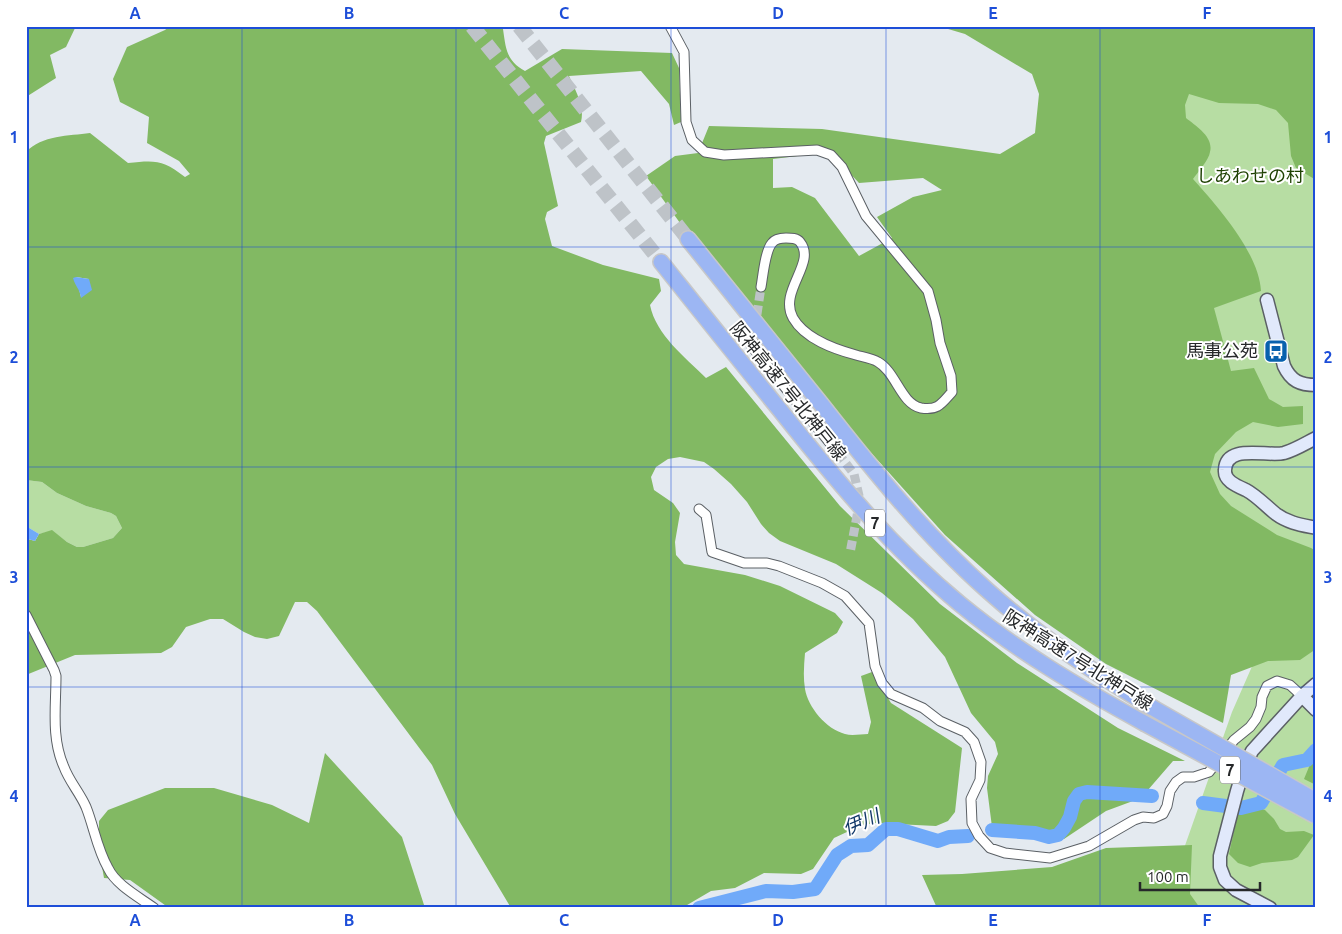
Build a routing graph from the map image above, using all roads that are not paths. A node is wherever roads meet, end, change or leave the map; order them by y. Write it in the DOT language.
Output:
graph roads {
  1 [pos="670,26"];
  2 [pos="688,239"];
  3 [pos="661,262"];
  4 [pos="761,287"];
  5 [pos="1267,300"];
  6 [pos="753,341"];
  7 [pos="1316,385"];
  8 [pos="1316,438"];
  9 [pos="838,454"];
  10 [pos="699,509"];
  11 [pos="1316,528"];
  12 [pos="26,615"];
  13 [pos="1316,684"];
  14 [pos="1302,696"];
  15 [pos="1316,710"];
  16 [pos="1255,783"];
  17 [pos="1316,799"];
  18 [pos="1316,816"];
  19 [pos="1316,820"];
  20 [pos="154,908"];
  21 [pos="1270,908"];
  1 -- 4 [label="street"];
  2 -- 17 [label="highway, 阪神高速7号北神戸線 / 7, bridge"];
  3 -- 16 [label="highway, 阪神高速7号北神戸線 / 7, bridge"];
  5 -- 7 [label="street"];
  6 -- 9 [label="street"];
  8 -- 11 [label="street"];
  10 -- 14 [label="street"];
  12 -- 20 [label="street"];
  13 -- 14 [label="street"];
  14 -- 15 [label="street"];
  14 -- 21 [label="street"];
  16 -- 18 [label="highway, 阪神高速7号北神戸線 / 7, bridge"];
  16 -- 19 [label="highway, 7, bridge"];
}
